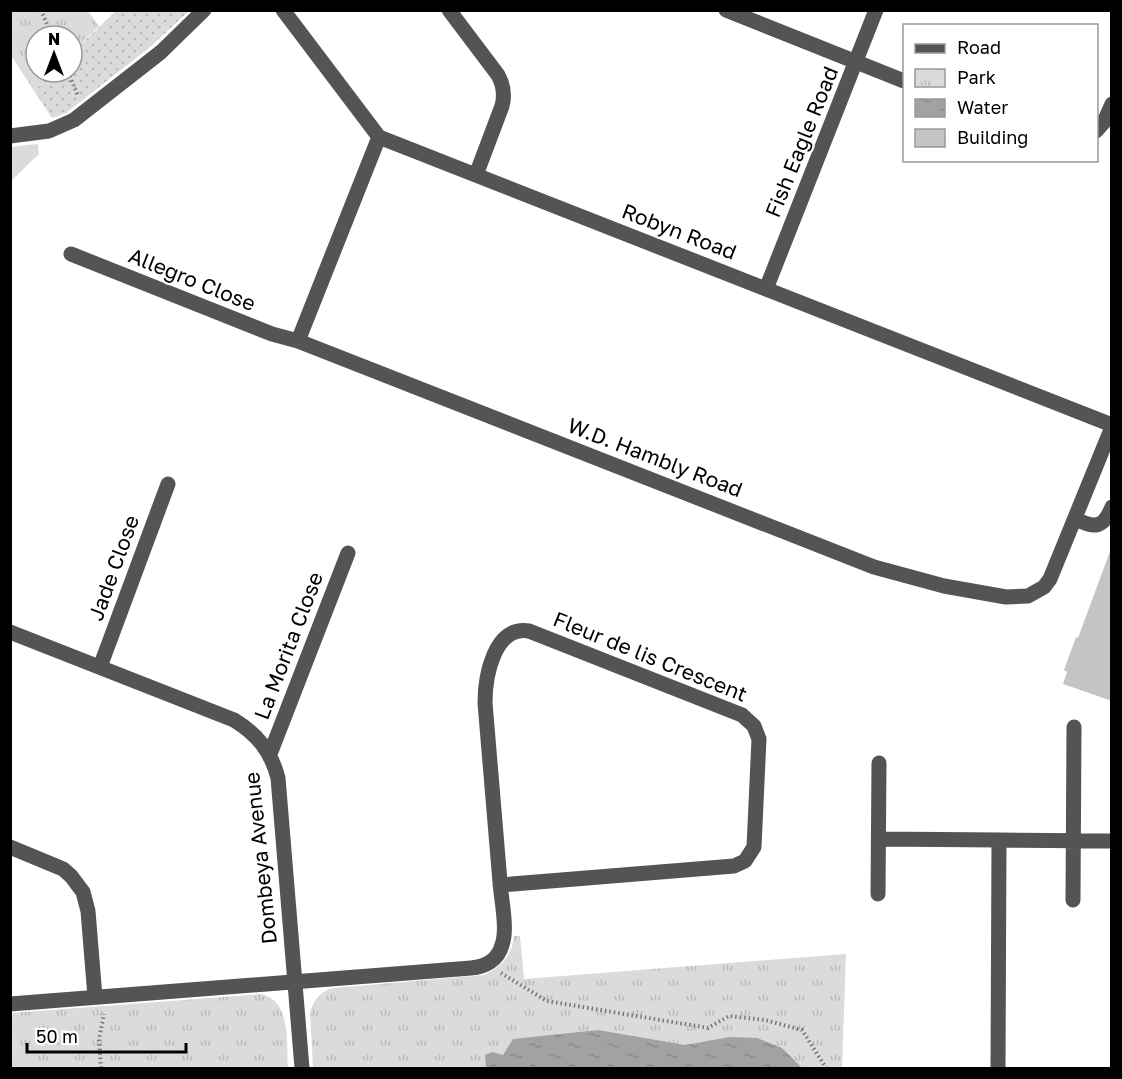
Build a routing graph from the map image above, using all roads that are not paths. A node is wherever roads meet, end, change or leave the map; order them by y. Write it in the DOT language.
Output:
graph roads {
  1 [pos="204,10"];
  2 [pos="283,10"];
  3 [pos="449,10"];
  4 [pos="726,10"];
  5 [pos="876,10"];
  6 [pos="856,62"];
  7 [pos="903,81"];
  8 [pos="1112,104"];
  9 [pos="1098,129"];
  10 [pos="10,136"];
  11 [pos="379,137"];
  12 [pos="476,175"];
  13 [pos="71,254"];
  14 [pos="766,289"];
  15 [pos="298,341"];
  16 [pos="1112,426"];
  17 [pos="168,484"];
  18 [pos="1112,507"];
  19 [pos="1075,519"];
  20 [pos="348,553"];
  21 [pos="10,632"];
  22 [pos="100,667"];
  23 [pos="1074,726"];
  24 [pos="270,754"];
  25 [pos="879,763"];
  26 [pos="879,839"];
  27 [pos="999,840"];
  28 [pos="1073,841"];
  29 [pos="1112,841"];
  30 [pos="10,847"];
  31 [pos="500,885"];
  32 [pos="878,894"];
  33 [pos="1073,900"];
  34 [pos="295,981"];
  35 [pos="102,997"];
  36 [pos="10,1004"];
  37 [pos="302,1068"];
  38 [pos="998,1068"];
  1 -- 10 [label="street"];
  2 -- 11 [label="street"];
  3 -- 12 [label="street"];
  4 -- 6 [label="street"];
  5 -- 6 [label="street, Fish Eagle Road"];
  6 -- 7 [label="street"];
  6 -- 14 [label="street, Fish Eagle Road"];
  8 -- 9 [label="street"];
  11 -- 12 [label="street, Robyn Road"];
  11 -- 15 [label="street"];
  12 -- 14 [label="street, Robyn Road"];
  13 -- 15 [label="street, Allegro Close"];
  14 -- 16 [label="street, Robyn Road"];
  15 -- 19 [label="street, W.D. Hambly Road"];
  16 -- 19 [label="street, W.D. Hambly Road"];
  17 -- 22 [label="street, Jade Close"];
  18 -- 19 [label="street"];
  20 -- 24 [label="street, La Morita Close"];
  21 -- 22 [label="street, Dombeya Avenue"];
  22 -- 24 [label="street, Dombeya Avenue"];
  23 -- 28 [label="street"];
  24 -- 34 [label="street, Dombeya Avenue"];
  25 -- 26 [label="street"];
  26 -- 27 [label="street"];
  26 -- 32 [label="street"];
  27 -- 28 [label="street"];
  27 -- 38 [label="street"];
  28 -- 29 [label="street"];
  28 -- 33 [label="street"];
  30 -- 35 [label="street"];
  31 -- 31 [label="street, Fleur de lis Crescent"];
  31 -- 34 [label="street, Fleur de lis Crescent"];
  34 -- 35 [label="street"];
  34 -- 37 [label="street, Dombeya Avenue"];
  35 -- 36 [label="street"];
}
